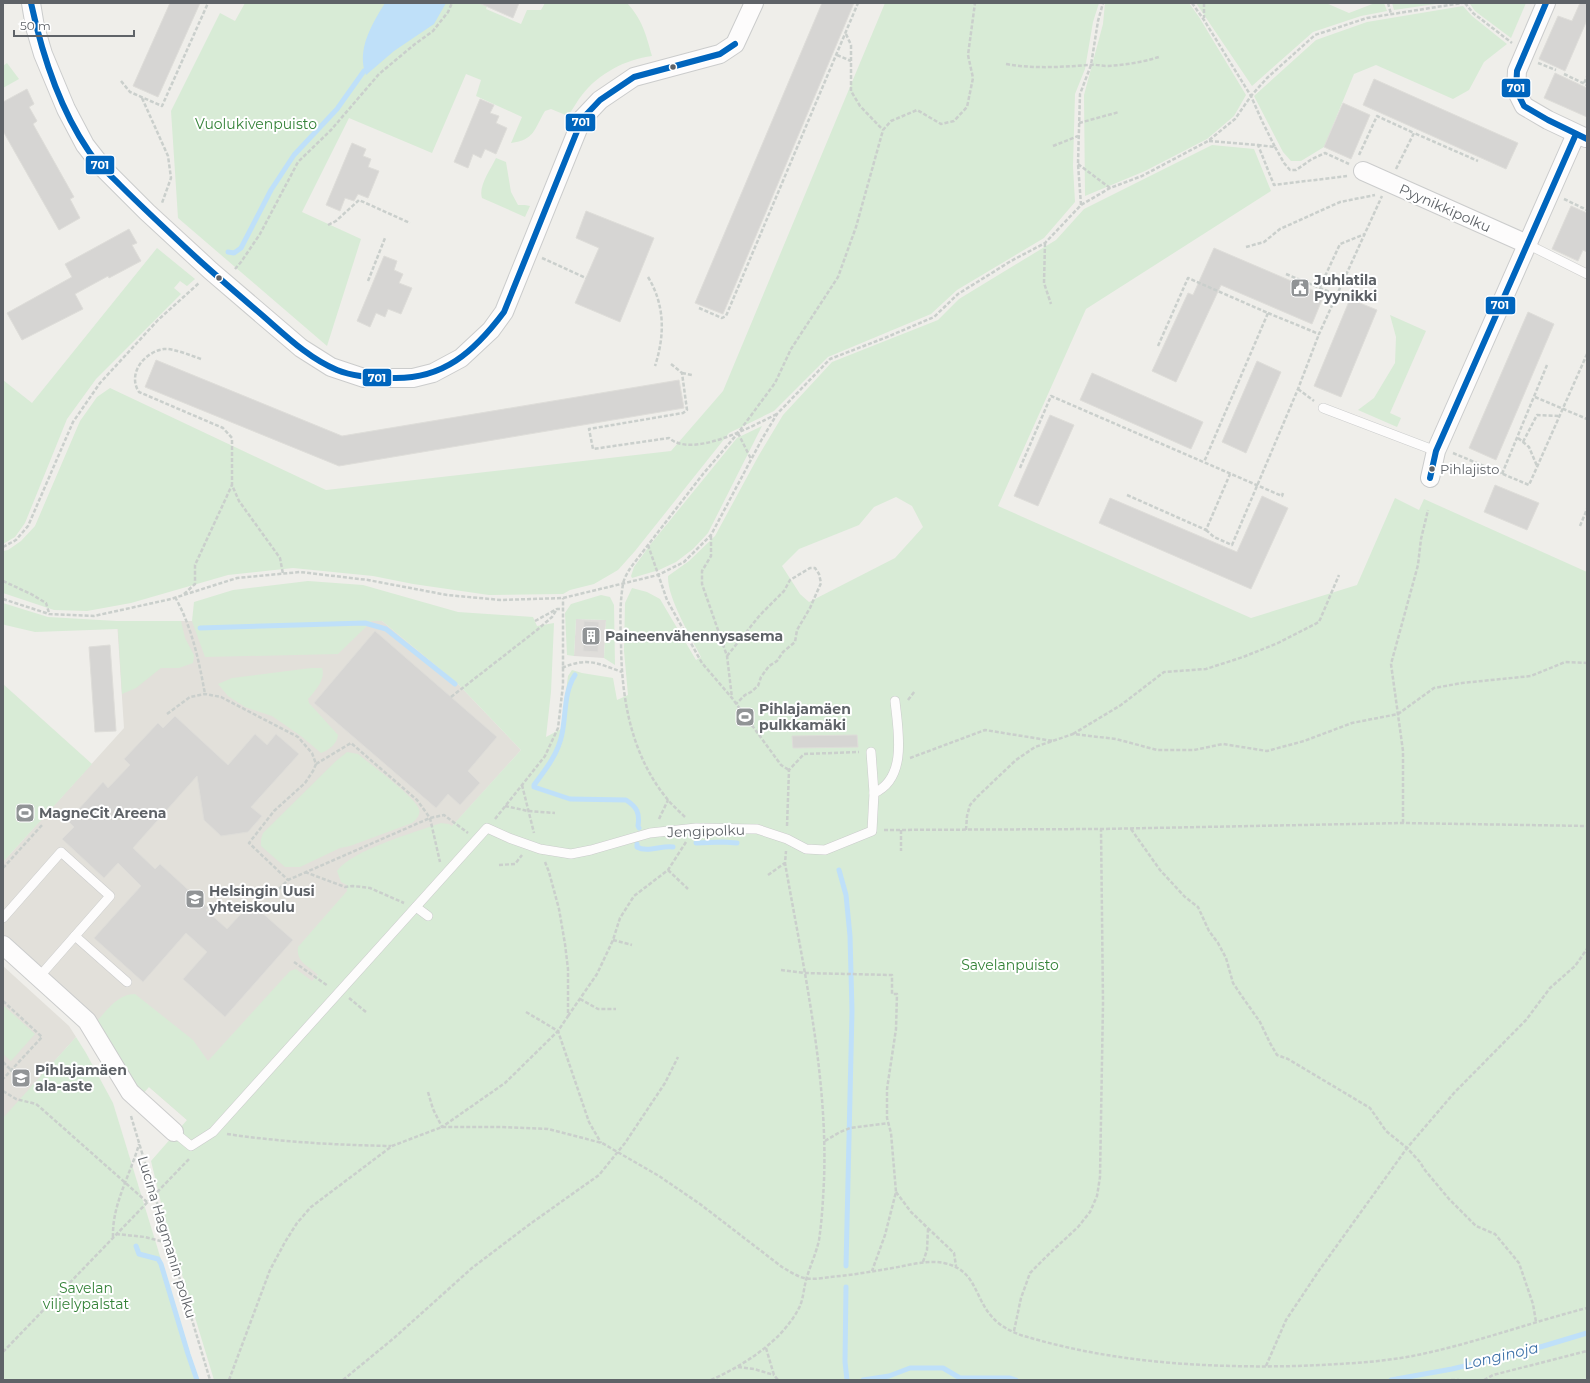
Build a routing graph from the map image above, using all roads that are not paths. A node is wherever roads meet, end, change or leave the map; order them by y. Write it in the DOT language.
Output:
graph roads {
  1 [pos="31,3"];
  2 [pos="754,3"];
  3 [pos="1546,3"];
  4 [pos="1581,136"];
  5 [pos="1359,169"];
  6 [pos="1527,244"];
  7 [pos="1587,274"];
  8 [pos="1323,408"];
  9 [pos="1436,451"];
  10 [pos="1430,478"];
  11 [pos="895,701"];
  12 [pos="871,752"];
  13 [pos="874,793"];
  14 [pos="416,907"];
  15 [pos="428,916"];
  16 [pos="3,918"];
  17 [pos="75,936"];
  18 [pos="3,945"];
  19 [pos="39,977"];
  20 [pos="127,982"];
  21 [pos="174,1132"];
  1 -- 2 [label="street"];
  3 -- 4 [label="street"];
  4 -- 6 [label="street"];
  5 -- 6 [label="street, Pyynikkipolku"];
  6 -- 7 [label="lane"];
  6 -- 9 [label="street"];
  8 -- 9 [label="lane"];
  9 -- 10 [label="street"];
  11 -- 13 [label="lane"];
  12 -- 13 [label="lane"];
  13 -- 14 [label="lane, Jengipolku"];
  14 -- 15 [label="lane"];
  14 -- 21 [label="lane"];
  16 -- 17 [label="lane"];
  17 -- 19 [label="lane"];
  17 -- 20 [label="lane"];
  18 -- 19 [label="street"];
  19 -- 21 [label="street"];
}
